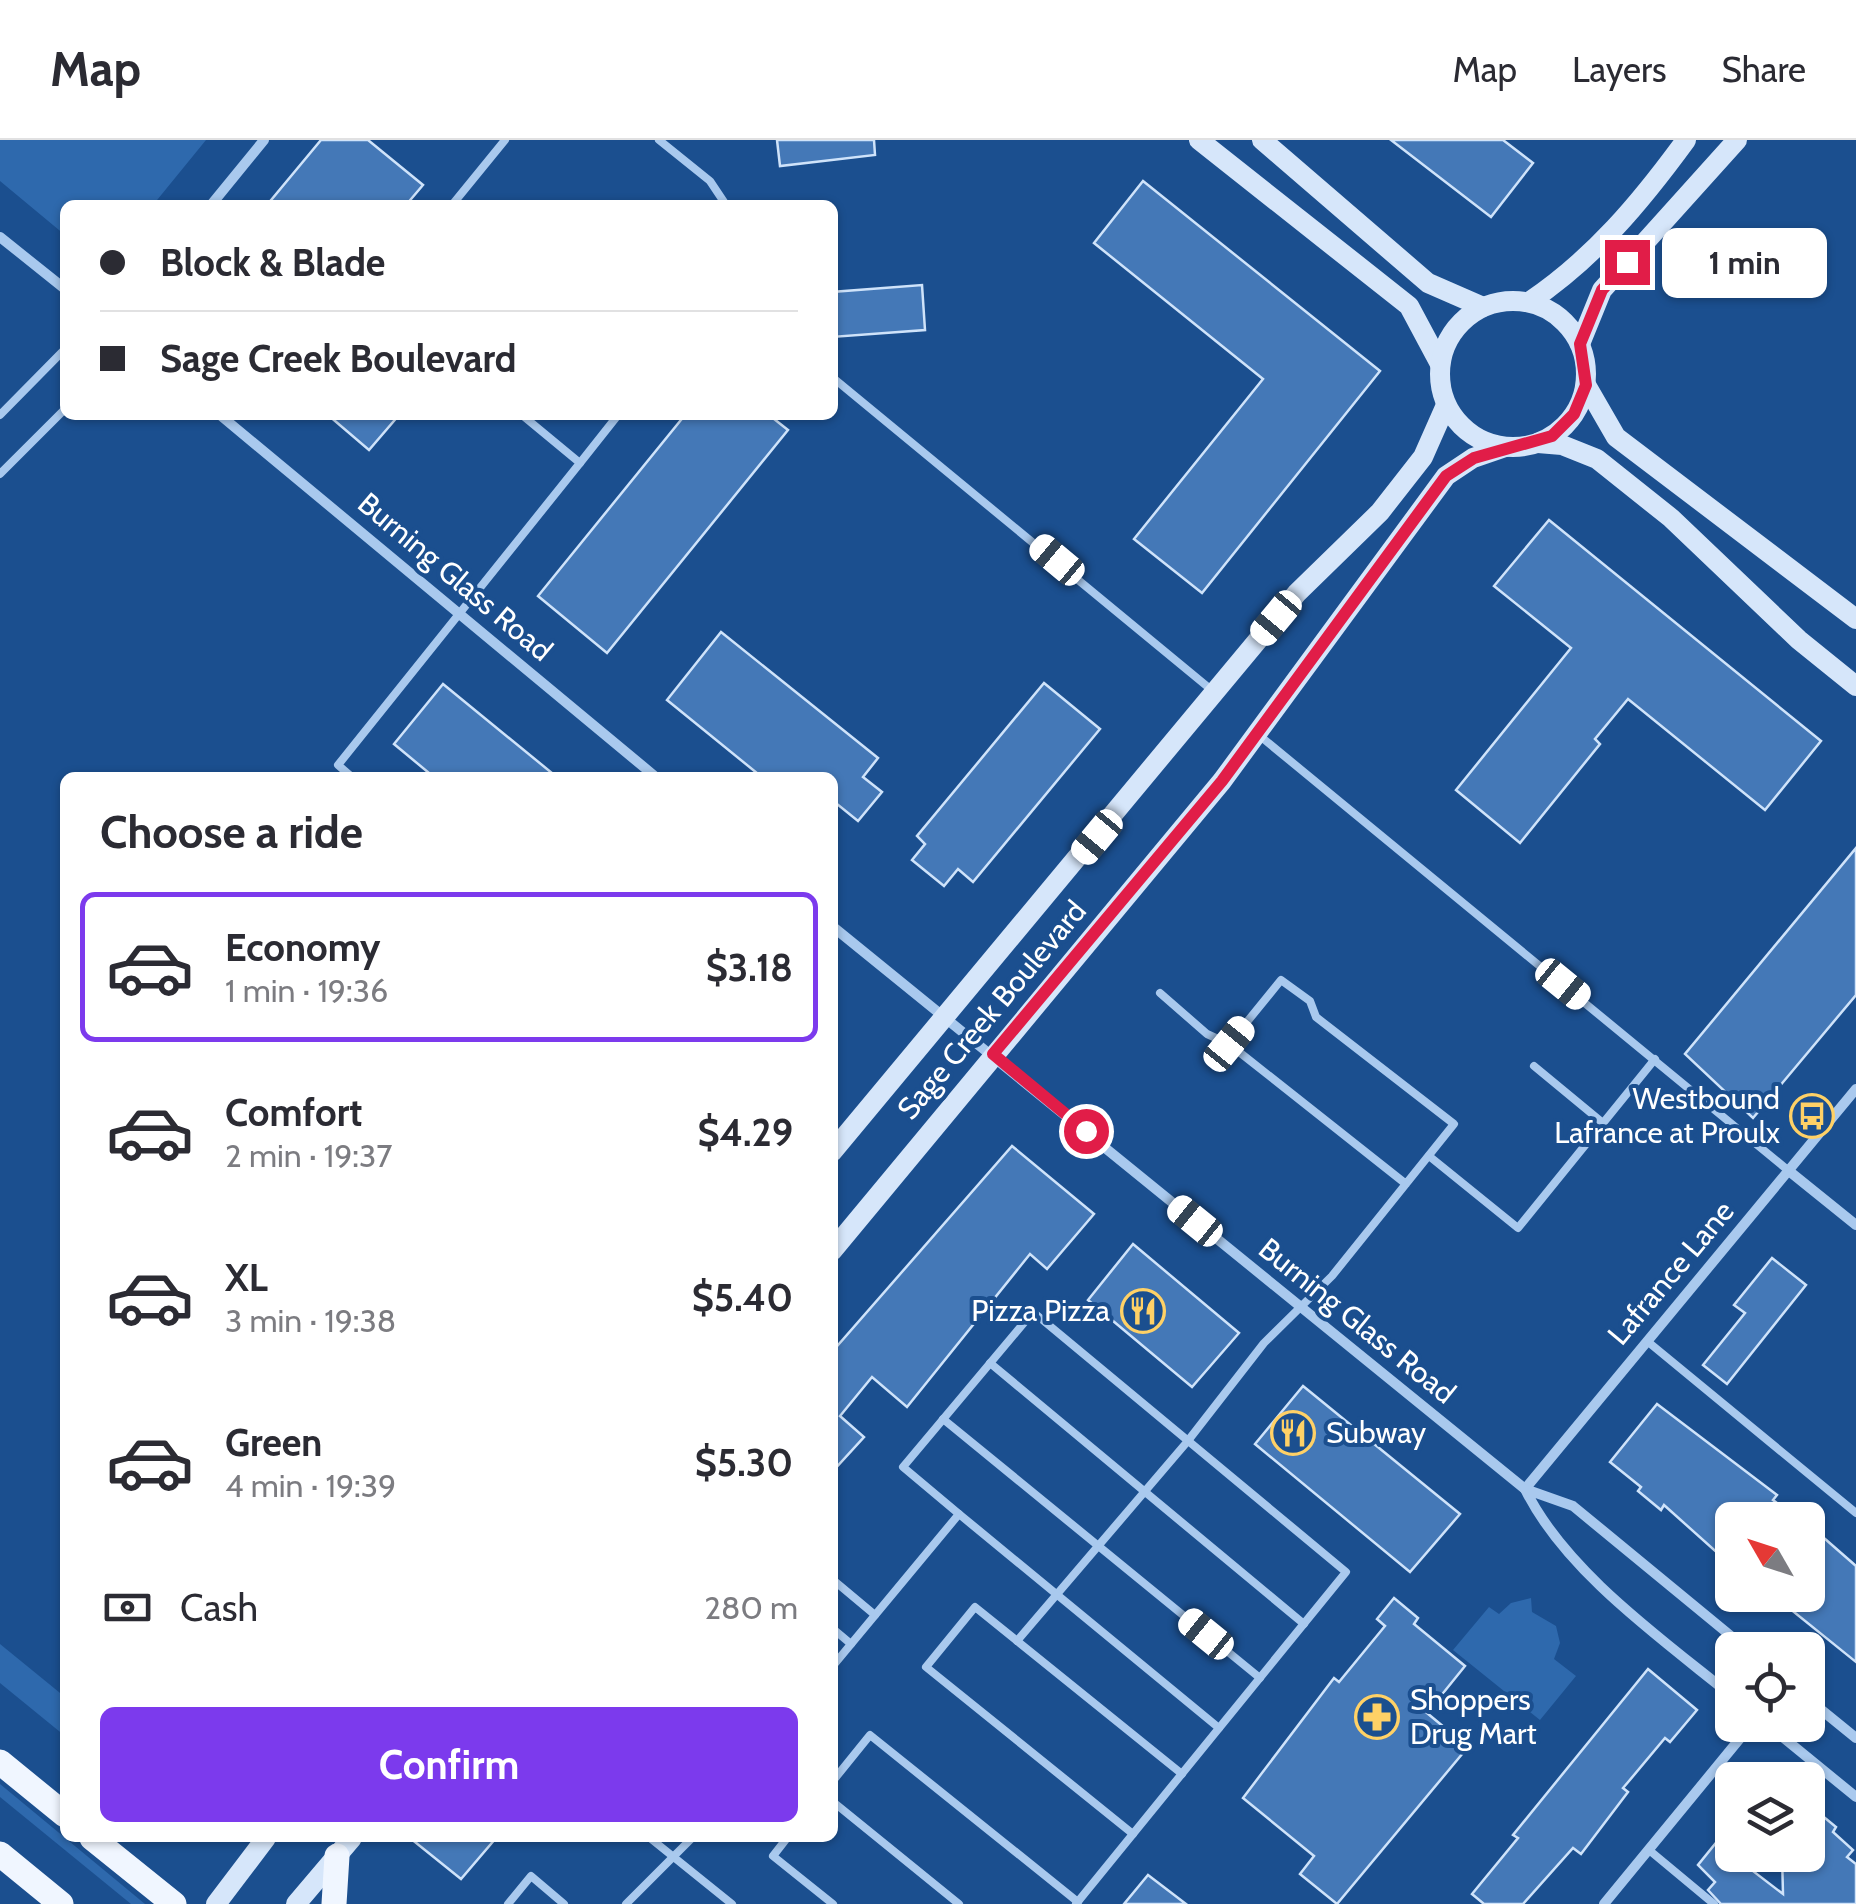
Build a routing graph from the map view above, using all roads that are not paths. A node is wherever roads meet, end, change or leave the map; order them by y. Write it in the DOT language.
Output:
graph roads {
  1 [pos="264,140"];
  2 [pos="505,140"];
  3 [pos="659,140"];
  4 [pos="1199,140"];
  5 [pos="1262,140"];
  6 [pos="1686,140"];
  7 [pos="1737,140"];
  8 [pos="215,200"];
  9 [pos="456,200"];
  10 [pos="723,200"];
  11 [pos="0,237"];
  12 [pos="60,285"];
  13 [pos="1528,302"];
  14 [pos="1484,307"];
  15 [pos="1580,344"];
  16 [pos="60,355"];
  17 [pos="1440,364"];
  18 [pos="838,382"];
  19 [pos="1586,385"];
  20 [pos="1446,405"];
  21 [pos="0,414"];
  22 [pos="60,414"];
  23 [pos="226,420"];
  24 [pos="528,420"];
  25 [pos="614,420"];
  26 [pos="1538,443"];
  27 [pos="1505,447"];
  28 [pos="580,463"];
  29 [pos="0,474"];
  30 [pos="458,612"];
  31 [pos="1856,619"];
  32 [pos="1856,686"];
  33 [pos="1214,692"];
  34 [pos="1257,733"];
  35 [pos="346,772"];
  36 [pos="650,772"];
  37 [pos="838,931"];
  38 [pos="1160,993"];
  39 [pos="947,1016"];
  40 [pos="1229,1044"];
  41 [pos="993,1054"];
  42 [pos="1655,1059"];
  43 [pos="1534,1066"];
  44 [pos="1856,1088"];
  45 [pos="1603,1122"];
  46 [pos="838,1145"];
  47 [pos="1429,1156"];
  48 [pos="1789,1171"];
  49 [pos="1406,1184"];
  50 [pos="1856,1225"];
  51 [pos="838,1244"];
  52 [pos="1303,1309"];
  53 [pos="1646,1341"];
  54 [pos="990,1363"];
  55 [pos="943,1418"];
  56 [pos="1188,1442"];
  57 [pos="1525,1489"];
  58 [pos="1144,1492"];
  59 [pos="1856,1513"];
  60 [pos="959,1514"];
  61 [pos="1098,1546"];
  62 [pos="838,1584"];
  63 [pos="1057,1594"];
  64 [pos="876,1615"];
  65 [pos="1304,1624"];
  66 [pos="1726,1632"];
  67 [pos="838,1633"];
  68 [pos="1017,1640"];
  69 [pos="852,1644"];
  70 [pos="838,1660"];
  71 [pos="1260,1678"];
  72 [pos="1715,1681"];
  73 [pos="1825,1712"];
  74 [pos="1220,1728"];
  75 [pos="1856,1738"];
  76 [pos="1737,1742"];
  77 [pos="1789,1742"];
  78 [pos="0,1762"];
  79 [pos="1182,1774"];
  80 [pos="838,1775"];
  81 [pos="1856,1797"];
  82 [pos="838,1807"];
  83 [pos="60,1808"];
  84 [pos="1133,1834"];
  85 [pos="97,1842"];
  86 [pos="263,1842"];
  87 [pos="655,1842"];
  88 [pos="689,1842"];
  89 [pos="785,1842"];
  90 [pos="344,1847"];
  91 [pos="1648,1850"];
  92 [pos="0,1854"];
  93 [pos="675,1858"];
  94 [pos="720,1901"];
  95 [pos="1077,1903"];
  96 [pos="61,1904"];
  97 [pos="174,1904"];
  98 [pos="216,1904"];
  99 [pos="296,1904"];
  100 [pos="334,1904"];
  101 [pos="508,1904"];
  102 [pos="564,1904"];
  103 [pos="626,1904"];
  104 [pos="732,1904"];
  105 [pos="833,1904"];
  106 [pos="959,1904"];
  107 [pos="1604,1904"];
  108 [pos="1714,1904"];
  1 -- 8 [label="street"];
  2 -- 9 [label="lane"];
  3 -- 10 [label="lane"];
  4 -- 17 [label="street"];
  5 -- 14 [label="street"];
  6 -- 13 [label="street"];
  7 -- 15 [label="street"];
  11 -- 12 [label="street"];
  13 -- 14 [label="street"];
  13 -- 15 [label="street"];
  14 -- 17 [label="street"];
  15 -- 19 [label="street"];
  16 -- 21 [label="lane"];
  17 -- 20 [label="street"];
  18 -- 33 [label="lane"];
  19 -- 26 [label="street"];
  19 -- 31 [label="street"];
  20 -- 27 [label="street"];
  20 -- 33 [label="street, Sage Creek Boulevard"];
  22 -- 29 [label="lane"];
  23 -- 30 [label="street, Burning Glass Road"];
  24 -- 28 [label="lane"];
  25 -- 28 [label="lane"];
  26 -- 27 [label="street"];
  26 -- 32 [label="street"];
  27 -- 34 [label="street, Sage Creek Boulevard"];
  28 -- 30 [label="lane"];
  30 -- 35 [label="lane"];
  30 -- 36 [label="street, Burning Glass Road"];
  33 -- 39 [label="street, Sage Creek Boulevard"];
  34 -- 41 [label="street, Sage Creek Boulevard"];
  34 -- 42 [label="lane"];
  37 -- 39 [label="street, Burning Glass Road"];
  38 -- 40 [label="lane"];
  39 -- 41 [label="street, Burning Glass Road"];
  39 -- 46 [label="street, Sage Creek Boulevard"];
  40 -- 47 [label="lane"];
  40 -- 49 [label="lane"];
  41 -- 51 [label="street, Sage Creek Boulevard"];
  41 -- 52 [label="street, Burning Glass Road"];
  42 -- 45 [label="lane"];
  42 -- 48 [label="lane"];
  43 -- 45 [label="lane"];
  44 -- 48 [label="street, Lafrance Lane"];
  45 -- 47 [label="lane"];
  47 -- 49 [label="lane"];
  48 -- 50 [label="street"];
  48 -- 53 [label="street, Lafrance Lane"];
  49 -- 52 [label="lane"];
  52 -- 56 [label="lane"];
  52 -- 57 [label="street, Burning Glass Road"];
  53 -- 57 [label="street, Lafrance Lane"];
  53 -- 59 [label="lane"];
  54 -- 55 [label="lane"];
  54 -- 56 [label="lane"];
  54 -- 58 [label="lane"];
  55 -- 60 [label="lane"];
  55 -- 61 [label="lane"];
  56 -- 58 [label="lane"];
  56 -- 65 [label="lane"];
  57 -- 66 [label="street, Burning Glass Road"];
  57 -- 72 [label="street, Burning Glass Road"];
  58 -- 61 [label="lane"];
  58 -- 65 [label="lane"];
  60 -- 63 [label="lane"];
  60 -- 64 [label="lane"];
  61 -- 63 [label="lane"];
  61 -- 71 [label="lane"];
  62 -- 64 [label="lane"];
  63 -- 68 [label="lane"];
  63 -- 74 [label="lane"];
  64 -- 69 [label="lane"];
  65 -- 71 [label="lane"];
  67 -- 69 [label="lane"];
  68 -- 79 [label="lane"];
  68 -- 84 [label="lane"];
  69 -- 70 [label="lane"];
  71 -- 74 [label="lane"];
  73 -- 75 [label="street"];
  74 -- 79 [label="lane"];
  76 -- 91 [label="street"];
  77 -- 81 [label="street"];
  78 -- 83 [label="main road"];
  79 -- 84 [label="lane"];
  80 -- 95 [label="lane"];
  82 -- 106 [label="lane"];
  84 -- 95 [label="lane"];
  85 -- 97 [label="main road"];
  86 -- 98 [label="street"];
  87 -- 93 [label="lane"];
  88 -- 93 [label="lane"];
  89 -- 105 [label="lane"];
  90 -- 99 [label="street"];
  90 -- 100 [label="main road"];
  91 -- 107 [label="street"];
  91 -- 108 [label="lane"];
  92 -- 96 [label="main road"];
  93 -- 94 [label="lane"];
  93 -- 103 [label="lane"];
  94 -- 104 [label="lane"];
  101 -- 102 [label="lane"];
}
